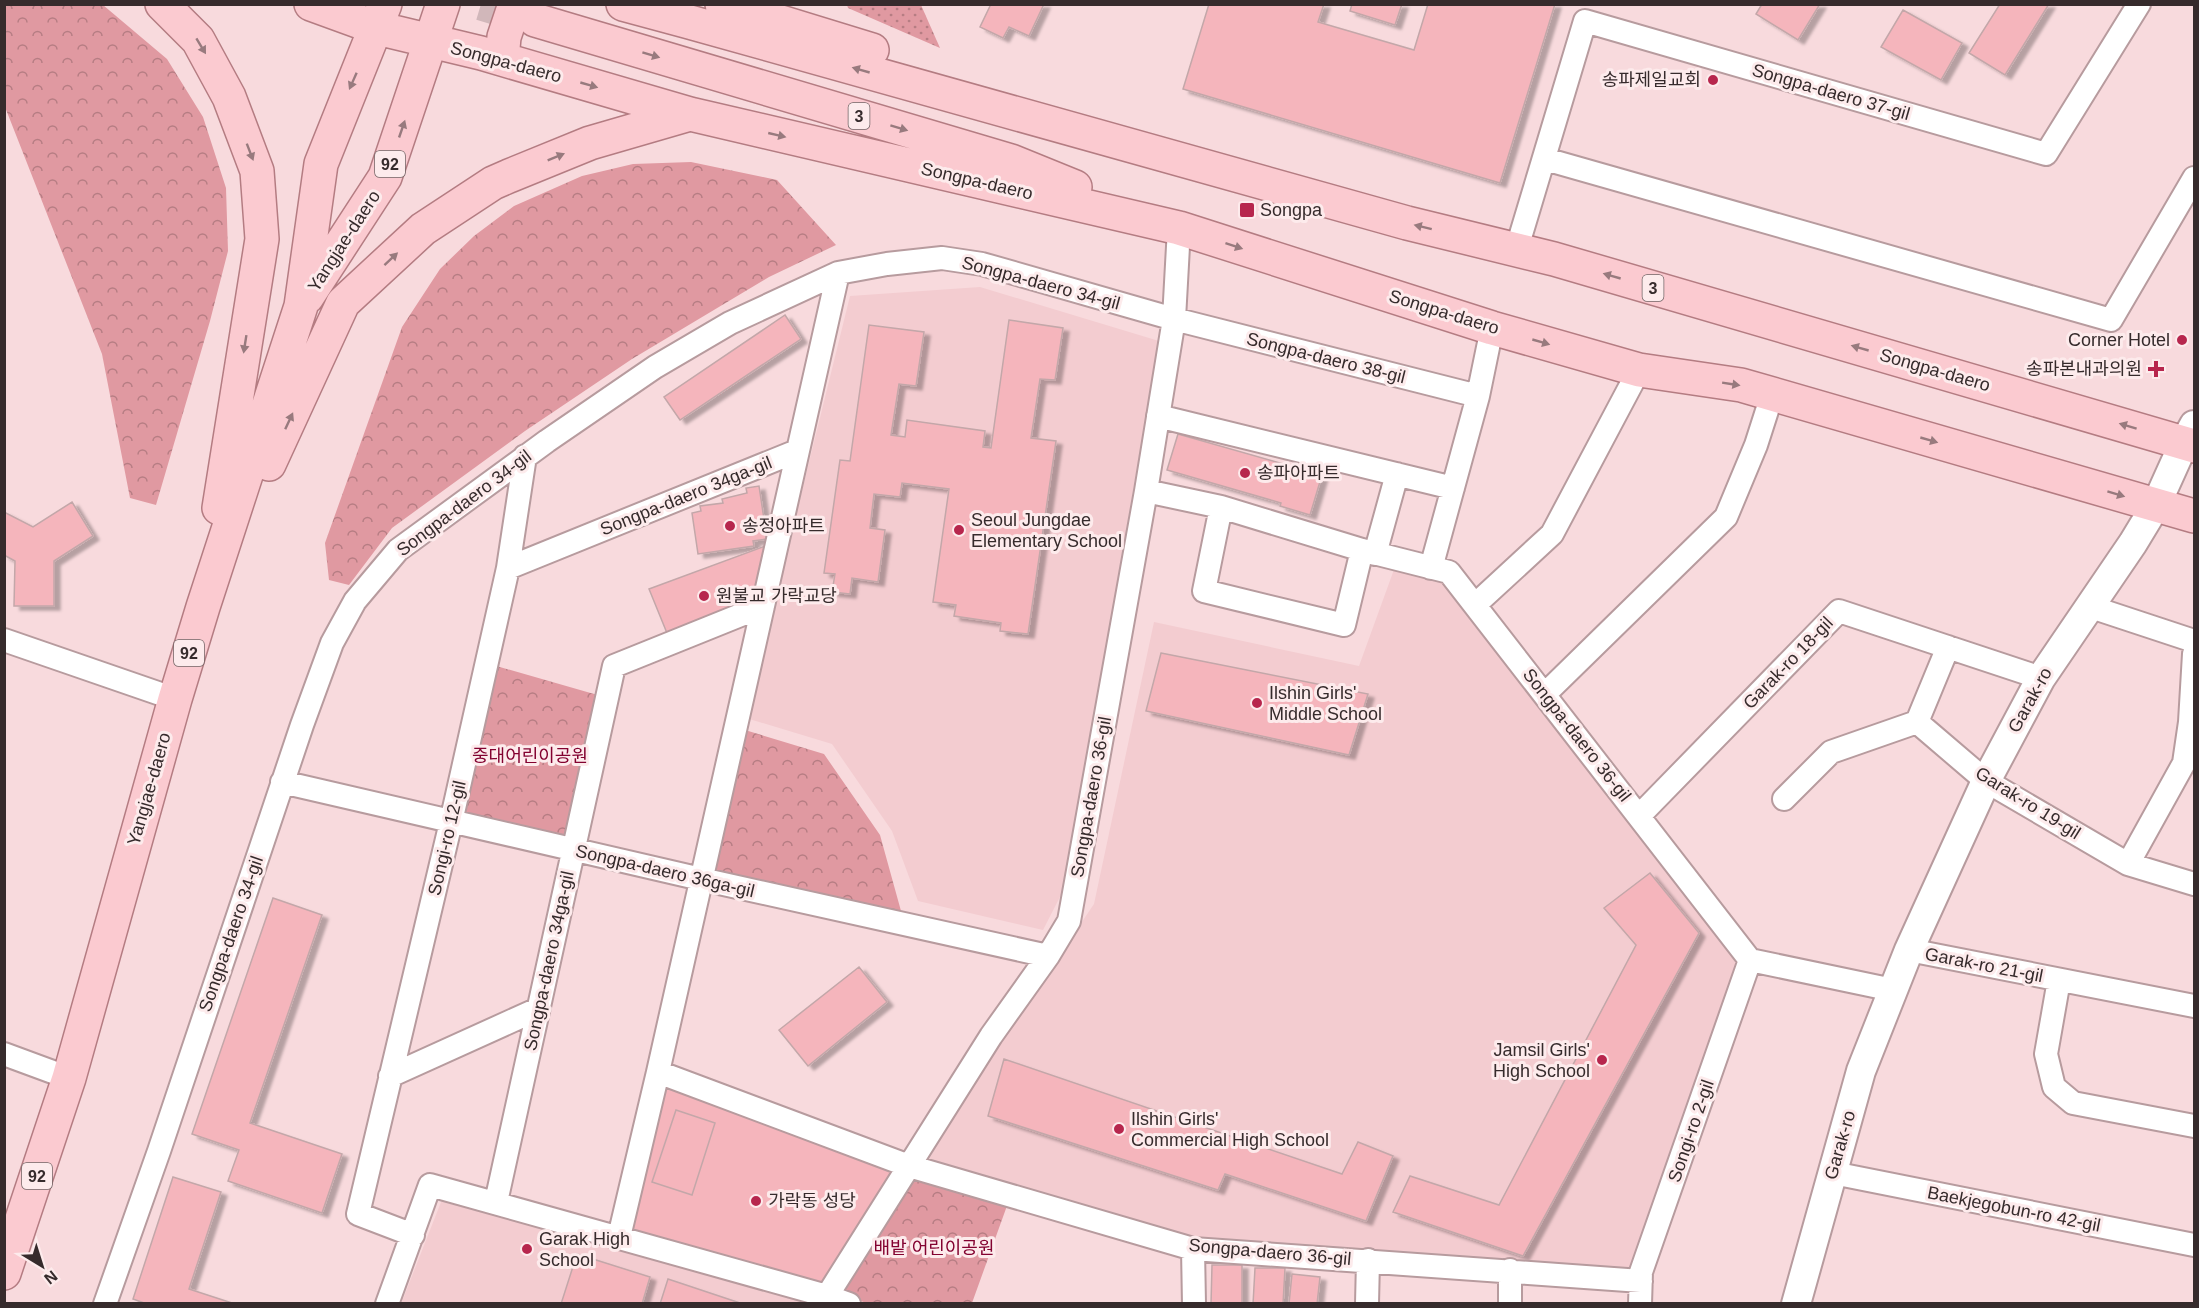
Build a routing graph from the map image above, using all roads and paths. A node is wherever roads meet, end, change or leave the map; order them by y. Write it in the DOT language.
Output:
graph roads {
  1 [pos="162,4"];
  2 [pos="311,4"];
  3 [pos="443,4"];
  4 [pos="623,4"];
  5 [pos="722,4"];
  6 [pos="774,4"];
  7 [pos="2139,4"];
  8 [pos="525,12"];
  9 [pos="381,16"];
  10 [pos="836,39"];
  11 [pos="431,42"];
  12 [pos="502,59"];
  13 [pos="690,114"];
  14 [pos="1120,143"];
  15 [pos="1545,159"];
  16 [pos="2194,178"];
  17 [pos="1179,228"];
  18 [pos="1516,251"];
  19 [pos="838,273"];
  20 [pos="302,306"];
  21 [pos="1174,319"];
  22 [pos="1492,328"];
  23 [pos="1639,370"];
  24 [pos="1772,395"];
  25 [pos="1478,396"];
  26 [pos="1158,416"];
  27 [pos="2191,438"];
  28 [pos="797,451"];
  29 [pos="525,456"];
  30 [pos="1397,474"];
  31 [pos="1453,488"];
  32 [pos="1146,491"];
  33 [pos="2156,506"];
  34 [pos="1221,507"];
  35 [pos="2194,516"];
  36 [pos="1369,552"];
  37 [pos="508,568"];
  38 [pos="1431,568"];
  39 [pos="1476,604"];
  40 [pos="763,606"];
  41 [pos="2088,606"];
  42 [pos="202,607"];
  43 [pos="4,640"];
  44 [pos="2194,641"];
  45 [pos="1948,647"];
  46 [pos="2194,654"];
  47 [pos="2041,678"];
  48 [pos="1545,694"];
  49 [pos="175,699"];
  50 [pos="1917,722"];
  51 [pos="2189,766"];
  52 [pos="1986,781"];
  53 [pos="282,783"];
  54 [pos="1784,799"];
  55 [pos="1639,816"];
  56 [pos="451,822"];
  57 [pos="573,850"];
  58 [pos="2128,864"];
  59 [pos="701,879"];
  60 [pos="2194,884"];
  61 [pos="1909,950"];
  62 [pos="1048,956"];
  63 [pos="1750,960"];
  64 [pos="2059,980"];
  65 [pos="1893,990"];
  66 [pos="2194,1006"];
  67 [pos="538,1009"];
  68 [pos="4,1054"];
  69 [pos="658,1072"];
  70 [pos="390,1076"];
  71 [pos="69,1078"];
  72 [pos="2194,1126"];
  73 [pos="909,1166"];
  74 [pos="1833,1173"];
  75 [pos="496,1202"];
  76 [pos="413,1235"];
  77 [pos="618,1237"];
  78 [pos="2194,1245"];
  79 [pos="1193,1249"];
  80 [pos="1368,1260"];
  81 [pos="1510,1270"];
  82 [pos="4,1273"];
  83 [pos="1640,1292"];
  84 [pos="826,1300"];
  85 [pos="1796,1303"];
  86 [pos="105,1304"];
  87 [pos="387,1304"];
  88 [pos="849,1304"];
  89 [pos="1194,1304"];
  90 [pos="1367,1304"];
  91 [pos="1509,1304"];
  1 -- 42 [label="main road, one-way"];
  2 -- 9 [label="main road, Songpa-daero"];
  3 -- 11 [label="main road, Yangjae-daero / 92"];
  14 -- 4 [label="main road, 3, one-way"];
  5 -- 10 [label="main road"];
  6 -- 10 [label="main road"];
  7 -- 15 [label="street, Songpa-daero 37-gil"];
  8 -- 12 [label="main road"];
  8 -- 17 [label="main road, 3, one-way"];
  9 -- 11 [label="main road, Songpa-daero"];
  9 -- 20 [label="main road, Yangjae-daero / 92, one-way"];
  10 -- 14 [label="main road"];
  11 -- 12 [label="main road, Songpa-daero"];
  20 -- 11 [label="main road, Yangjae-daero / 92, one-way"];
  12 -- 13 [label="main road, Songpa-daero, one-way"];
  13 -- 17 [label="main road, Songpa-daero, one-way"];
  42 -- 13 [label="main road, one-way"];
  18 -- 14 [label="main road, Songpa-daero / 3, one-way"];
  15 -- 16 [label="street"];
  15 -- 18 [label="street, Songpa-daero 37-gil"];
  17 -- 21 [label="street, Songpa-daero 36-gil"];
  17 -- 22 [label="main road, Songpa-daero / 3, one-way"];
  27 -- 18 [label="main road, Songpa-daero / 3, one-way"];
  19 -- 21 [label="street, Songpa-daero 34-gil"];
  19 -- 28 [label="street, Songpa-daero 34ga-gil"];
  19 -- 29 [label="street, Songpa-daero 34-gil"];
  20 -- 42 [label="main road, Yangjae-daero / 92"];
  21 -- 25 [label="street, Songpa-daero 38-gil"];
  21 -- 26 [label="street, Songpa-daero 36-gil"];
  22 -- 23 [label="main road, Songpa-daero / 3, one-way"];
  22 -- 25 [label="street"];
  23 -- 24 [label="main road, Songpa-daero / 3, one-way"];
  23 -- 39 [label="street"];
  24 -- 33 [label="main road, Songpa-daero / 3, one-way"];
  24 -- 48 [label="street"];
  25 -- 31 [label="street"];
  26 -- 30 [label="street"];
  26 -- 32 [label="street, Songpa-daero 36-gil"];
  27 -- 33 [label="street, Garak-ro"];
  28 -- 37 [label="street, Songpa-daero 34ga-gil"];
  28 -- 40 [label="street, Songpa-daero 34ga-gil"];
  29 -- 37 [label="street, Songi-ro 12-gil"];
  29 -- 53 [label="street, Songpa-daero 34-gil"];
  30 -- 31 [label="street"];
  30 -- 36 [label="street"];
  31 -- 38 [label="street"];
  32 -- 34 [label="street, Songpa-daero 36-gil"];
  32 -- 62 [label="street, Songpa-daero 36-gil"];
  33 -- 35 [label="main road, Songpa-daero / 3"];
  33 -- 41 [label="street, Garak-ro"];
  34 -- 36 [label="street, Songpa-daero 36-gil"];
  34 -- 36 [label="street"];
  36 -- 38 [label="street, Songpa-daero 36-gil"];
  37 -- 56 [label="street, Songi-ro 12-gil"];
  38 -- 39 [label="street, Songpa-daero 36-gil"];
  39 -- 48 [label="street, Songpa-daero 36-gil"];
  40 -- 57 [label="street, Songpa-daero 34ga-gil"];
  40 -- 59 [label="street, Songpa-daero 34ga-gil"];
  41 -- 44 [label="street"];
  41 -- 47 [label="street, Garak-ro"];
  42 -- 49 [label="main road, Yangjae-daero / 92"];
  43 -- 49 [label="street"];
  45 -- 47 [label="street, Garak-ro 18-gil"];
  45 -- 50 [label="street"];
  45 -- 55 [label="street, Garak-ro 18-gil"];
  46 -- 51 [label="street"];
  47 -- 52 [label="street, Garak-ro"];
  48 -- 55 [label="street, Songpa-daero 36-gil"];
  49 -- 71 [label="main road, Yangjae-daero / 92"];
  50 -- 52 [label="street, Garak-ro 19-gil"];
  50 -- 54 [label="street"];
  51 -- 58 [label="street"];
  52 -- 58 [label="street, Garak-ro 19-gil"];
  52 -- 61 [label="street, Garak-ro"];
  53 -- 56 [label="street, Songpa-daero 36ga-gil"];
  53 -- 86 [label="street, Songpa-daero 34-gil"];
  55 -- 63 [label="street, Songpa-daero 36-gil"];
  56 -- 57 [label="street, Songpa-daero 36ga-gil"];
  56 -- 70 [label="street, Songi-ro 12-gil"];
  57 -- 59 [label="street, Songpa-daero 36ga-gil"];
  57 -- 67 [label="street, Songpa-daero 34ga-gil"];
  58 -- 60 [label="street, Garak-ro 19-gil"];
  59 -- 62 [label="street, Songpa-daero 36ga-gil"];
  59 -- 69 [label="street, Songpa-daero 34ga-gil"];
  61 -- 64 [label="street, Garak-ro 21-gil"];
  61 -- 65 [label="street, Garak-ro"];
  62 -- 73 [label="street, Songpa-daero 36-gil"];
  63 -- 65 [label="street"];
  63 -- 83 [label="street, Songi-ro 2-gil"];
  64 -- 66 [label="street, Garak-ro 21-gil"];
  64 -- 72 [label="street, Garak-ro 21-gil"];
  65 -- 74 [label="street, Garak-ro"];
  67 -- 70 [label="street"];
  67 -- 75 [label="street, Songpa-daero 34ga-gil"];
  68 -- 71 [label="street"];
  69 -- 73 [label="street, Songpa-daero 36-gil"];
  69 -- 77 [label="street, Songpa-daero 34ga-gil"];
  70 -- 76 [label="street, Songi-ro 12-gil"];
  71 -- 82 [label="main road, Yangjae-daero / 92"];
  73 -- 79 [label="street, Songpa-daero 36-gil"];
  73 -- 84 [label="street, Songpa-daero 36-gil"];
  74 -- 78 [label="street, Baekjegobun-ro 42-gil"];
  74 -- 85 [label="street, Garak-ro"];
  75 -- 76 [label="street"];
  75 -- 77 [label="street"];
  76 -- 87 [label="street"];
  77 -- 84 [label="street"];
  79 -- 80 [label="street, Songpa-daero 36-gil"];
  79 -- 89 [label="street"];
  80 -- 81 [label="street, Songpa-daero 36-gil"];
  80 -- 90 [label="street"];
  81 -- 83 [label="street, Songpa-daero 36-gil"];
  81 -- 91 [label="street"];
  84 -- 88 [label="street"];
}
